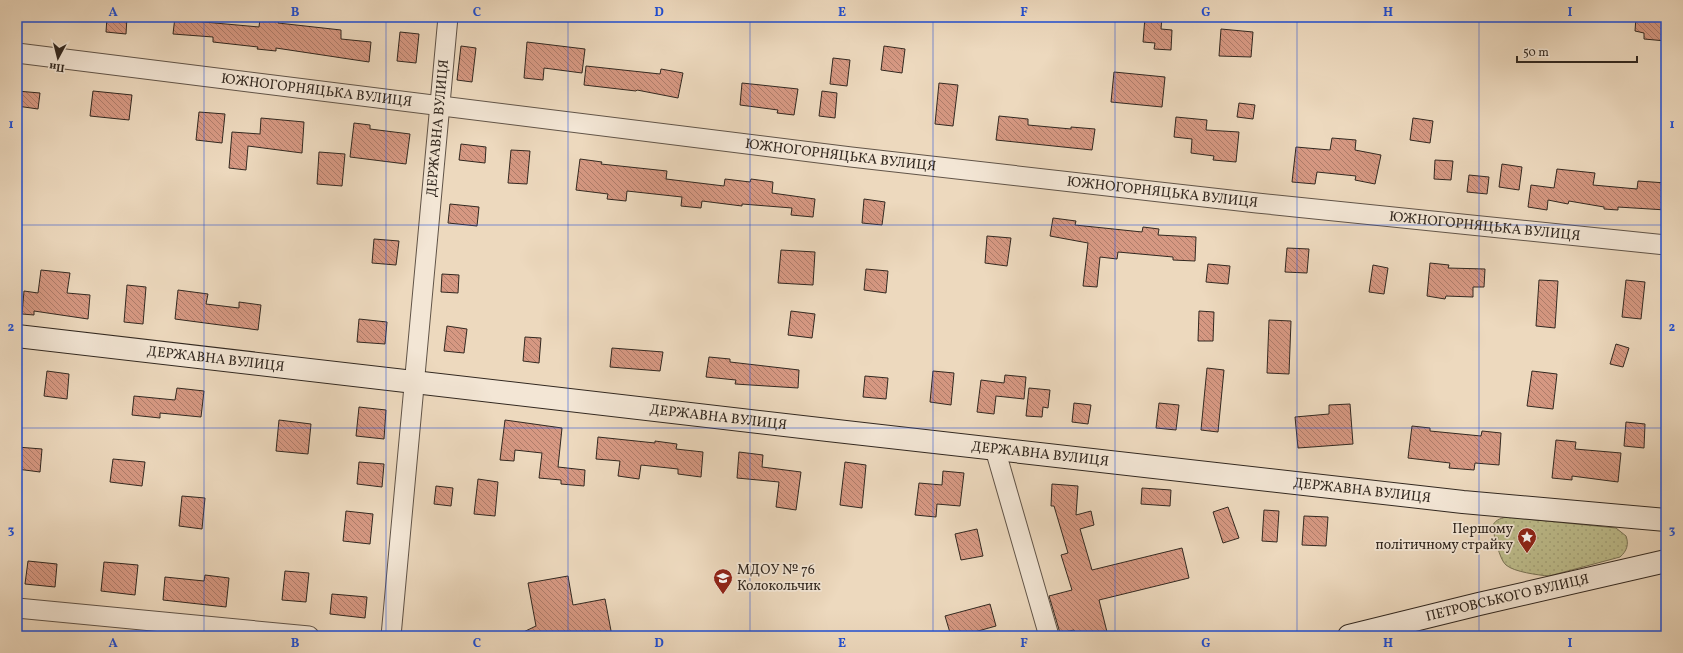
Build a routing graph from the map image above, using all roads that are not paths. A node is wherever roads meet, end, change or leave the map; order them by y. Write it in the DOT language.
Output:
graph roads {
  1 [pos="448,17"];
  2 [pos="17,53"];
  3 [pos="440,105"];
  4 [pos="1666,245"];
  5 [pos="17,336"];
  6 [pos="415,383"];
  7 [pos="995,449"];
  8 [pos="1666,520"];
  9 [pos="1666,561"];
  10 [pos="17,608"];
  11 [pos="309,636"];
  12 [pos="391,636"];
  13 [pos="1050,636"];
  14 [pos="1349,636"];
  1 -- 3 [label="street, ДЕРЖАВНА ВУЛИЦЯ"];
  2 -- 3 [label="street, ЮЖНОГОРНЯЦЬКА ВУЛИЦЯ"];
  3 -- 4 [label="street, ЮЖНОГОРНЯЦЬКА ВУЛИЦЯ"];
  3 -- 6 [label="street, ДЕРЖАВНА ВУЛИЦЯ"];
  5 -- 6 [label="main road, ДЕРЖАВНА ВУЛИЦЯ"];
  6 -- 7 [label="main road, ДЕРЖАВНА ВУЛИЦЯ"];
  6 -- 12 [label="street, ДЕРЖАВНА ВУЛИЦЯ"];
  7 -- 8 [label="main road, ДЕРЖАВНА ВУЛИЦЯ"];
  7 -- 13 [label="street"];
  9 -- 14 [label="main road, ПЕТРОВСЬКОГО ВУЛИЦЯ"];
  10 -- 11 [label="street"];
}
